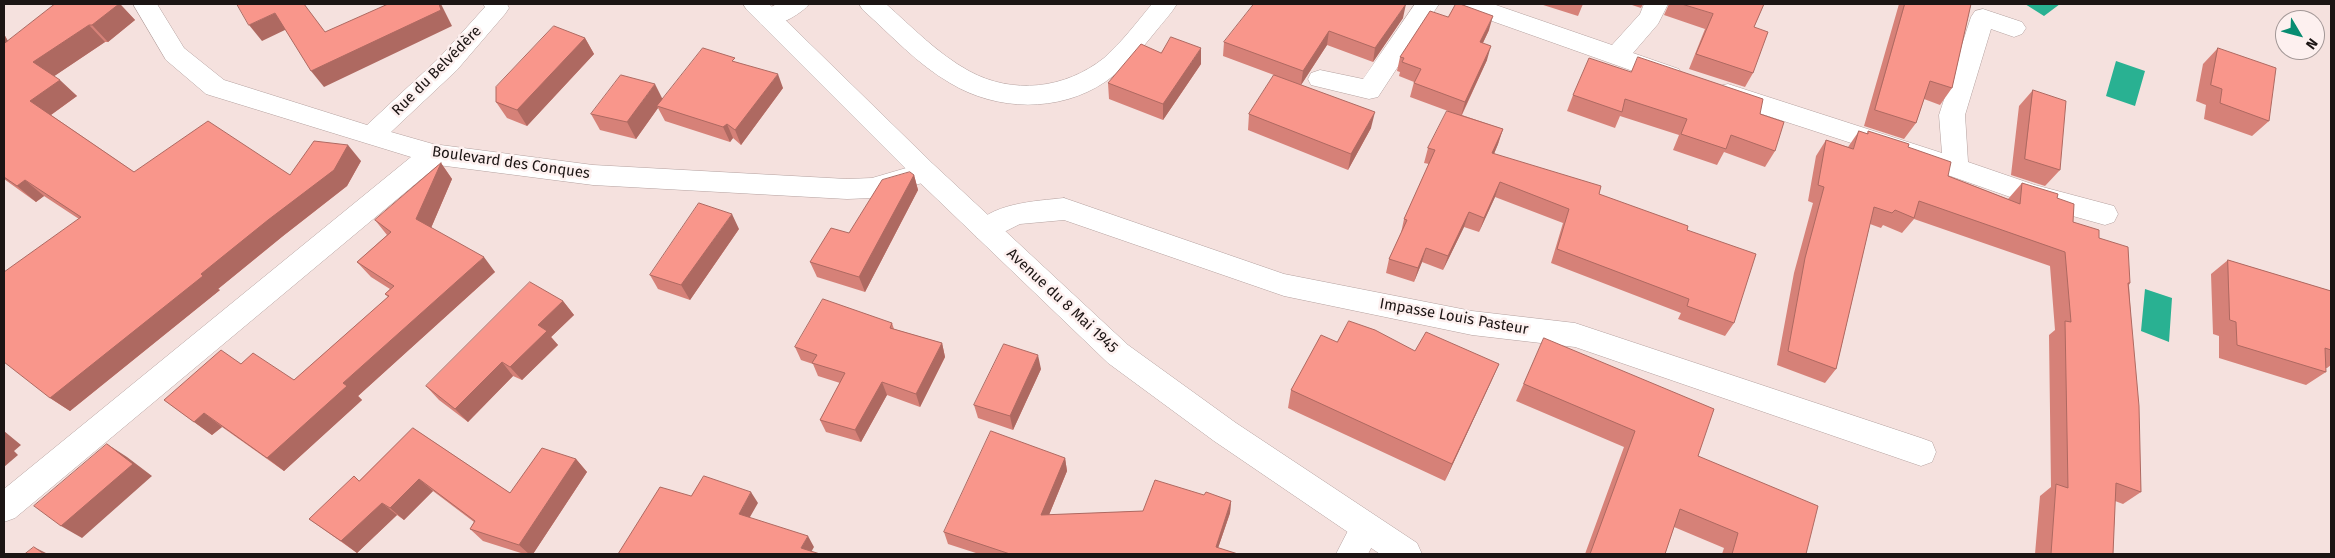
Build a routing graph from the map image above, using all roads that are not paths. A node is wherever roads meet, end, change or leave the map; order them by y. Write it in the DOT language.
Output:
graph roads {
  1 [pos="146,4"];
  2 [pos="495,4"];
  3 [pos="797,4"];
  4 [pos="871,4"];
  5 [pos="1165,4"];
  6 [pos="1427,4"];
  7 [pos="1469,4"];
  8 [pos="1656,4"];
  9 [pos="762,11"];
  10 [pos="2014,28"];
  11 [pos="1615,57"];
  12 [pos="1320,79"];
  13 [pos="372,136"];
  14 [pos="433,154"];
  15 [pos="1956,168"];
  16 [pos="923,170"];
  17 [pos="2104,214"];
  18 [pos="986,230"];
  19 [pos="1921,452"];
  20 [pos="4,508"];
  21 [pos="1366,527"];
  22 [pos="1352,554"];
  23 [pos="1406,554"];
  1 -- 13 [label="street, Boulevard des Conques"];
  2 -- 13 [label="street, Rue du Belvédère"];
  3 -- 9 [label="street"];
  4 -- 5 [label="street"];
  6 -- 12 [label="street"];
  7 -- 11 [label="street"];
  8 -- 11 [label="street"];
  9 -- 16 [label="street, Avenue du 8 Mai 1945"];
  10 -- 15 [label="street"];
  11 -- 15 [label="street"];
  13 -- 14 [label="street, Boulevard des Conques"];
  14 -- 16 [label="street, Boulevard des Conques"];
  14 -- 20 [label="street"];
  15 -- 17 [label="street"];
  16 -- 18 [label="street, Avenue du 8 Mai 1945"];
  18 -- 19 [label="street, Impasse Louis Pasteur"];
  18 -- 21 [label="street, Avenue du 8 Mai 1945"];
  21 -- 22 [label="street"];
  21 -- 23 [label="street, Avenue du 8 Mai 1945"];
}
